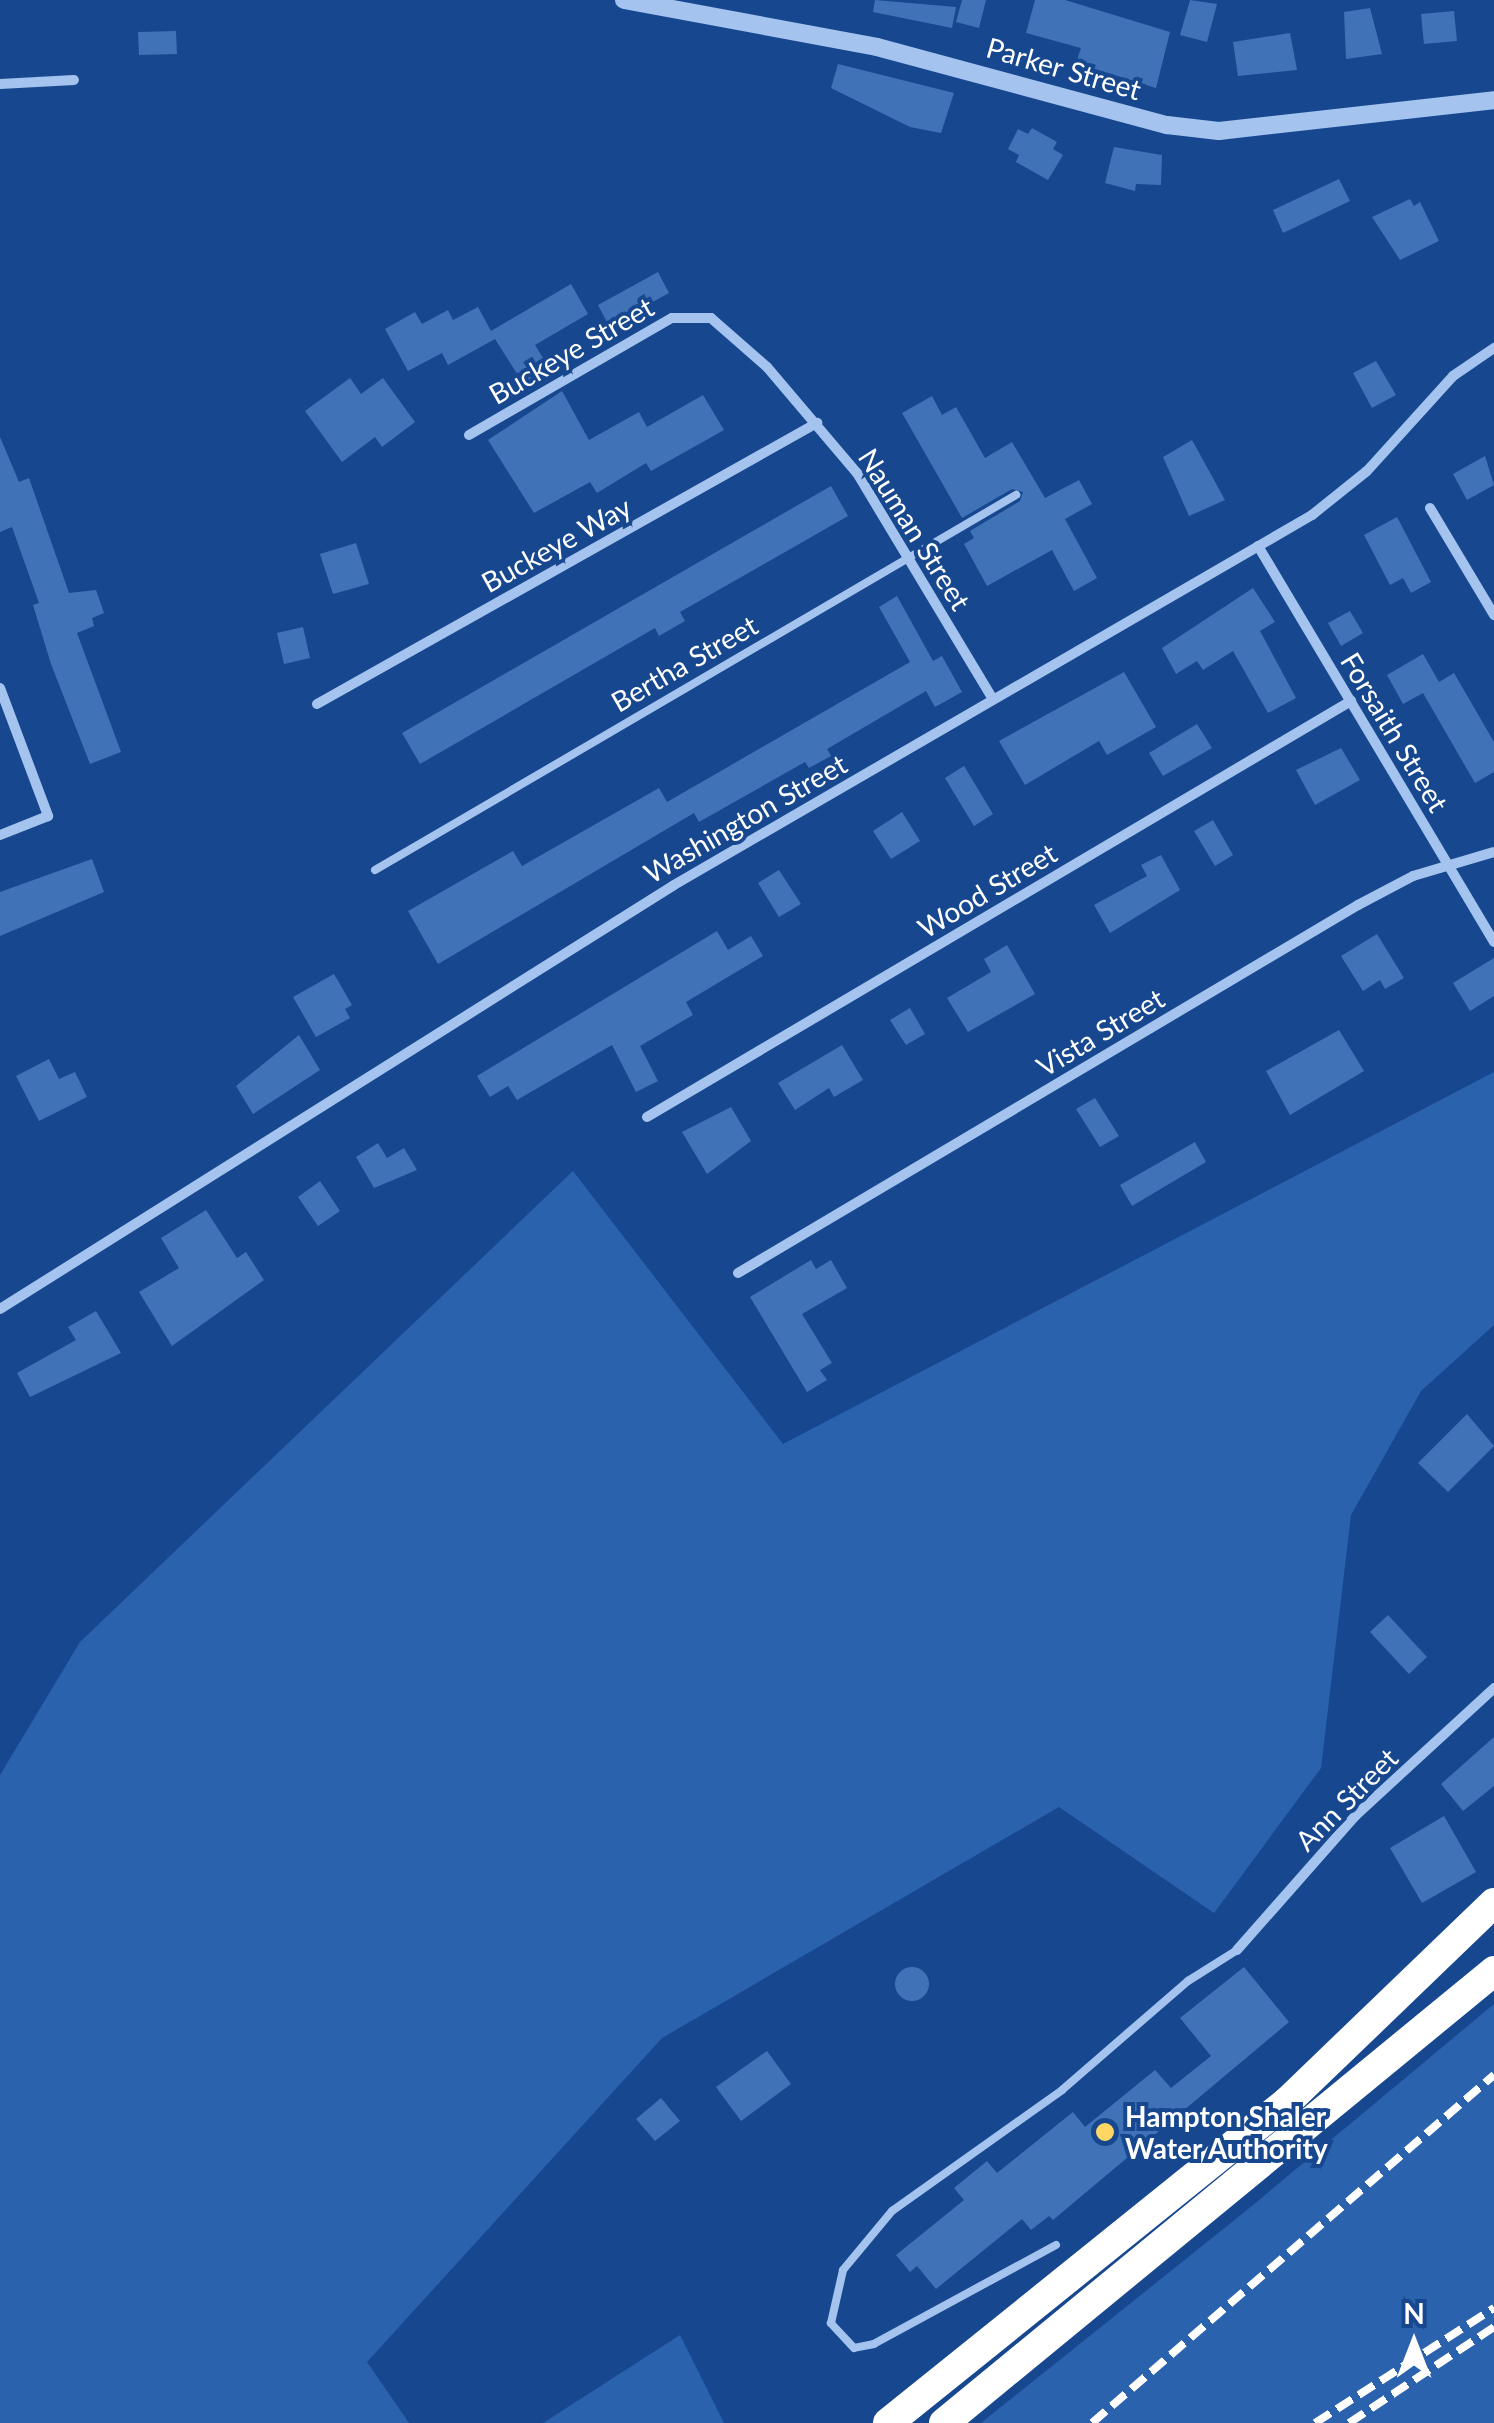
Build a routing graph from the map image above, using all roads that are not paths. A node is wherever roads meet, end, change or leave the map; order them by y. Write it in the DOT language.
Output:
graph roads {
  1 [pos="624,0"];
  2 [pos="74,80"];
  3 [pos="0,84"];
  4 [pos="1494,100"];
  5 [pos="697,315"];
  6 [pos="1494,348"];
  7 [pos="817,423"];
  8 [pos="470,434"];
  9 [pos="1016,495"];
  10 [pos="1430,508"];
  11 [pos="1258,546"];
  12 [pos="908,558"];
  13 [pos="1494,615"];
  14 [pos="0,688"];
  15 [pos="993,699"];
  16 [pos="1351,701"];
  17 [pos="317,704"];
  18 [pos="0,834"];
  19 [pos="1494,852"];
  20 [pos="1450,868"];
  21 [pos="375,870"];
  22 [pos="1494,942"];
  23 [pos="647,1117"];
  24 [pos="738,1273"];
  25 [pos="0,1308"];
  26 [pos="1494,1688"];
  27 [pos="1494,1903"];
  28 [pos="1238,1950"];
  29 [pos="1494,1970"];
  30 [pos="1056,2245"];
  31 [pos="888,2423"];
  32 [pos="944,2423"];
  1 -- 4 [label="street, Parker Street"];
  2 -- 3 [label="street"];
  5 -- 7 [label="street, Nauman Street"];
  5 -- 8 [label="street, Buckeye Street"];
  6 -- 11 [label="street, Washington Street"];
  7 -- 12 [label="street, Nauman Street"];
  7 -- 17 [label="street, Buckeye Way"];
  9 -- 12 [label="lane, Bertha Street"];
  10 -- 13 [label="street"];
  11 -- 15 [label="street, Washington Street"];
  11 -- 16 [label="street, Forsaith Street"];
  12 -- 15 [label="street, Nauman Street"];
  12 -- 21 [label="lane, Bertha Street"];
  14 -- 18 [label="street"];
  15 -- 25 [label="street, Washington Street"];
  16 -- 20 [label="street, Forsaith Street"];
  16 -- 23 [label="street, Wood Street"];
  19 -- 20 [label="street, Vista Street"];
  20 -- 22 [label="street, Forsaith Street"];
  20 -- 24 [label="street, Vista Street"];
  26 -- 28 [label="street, Ann Street"];
  27 -- 31 [label="highway"];
  28 -- 30 [label="lane"];
  29 -- 32 [label="highway"];
}
